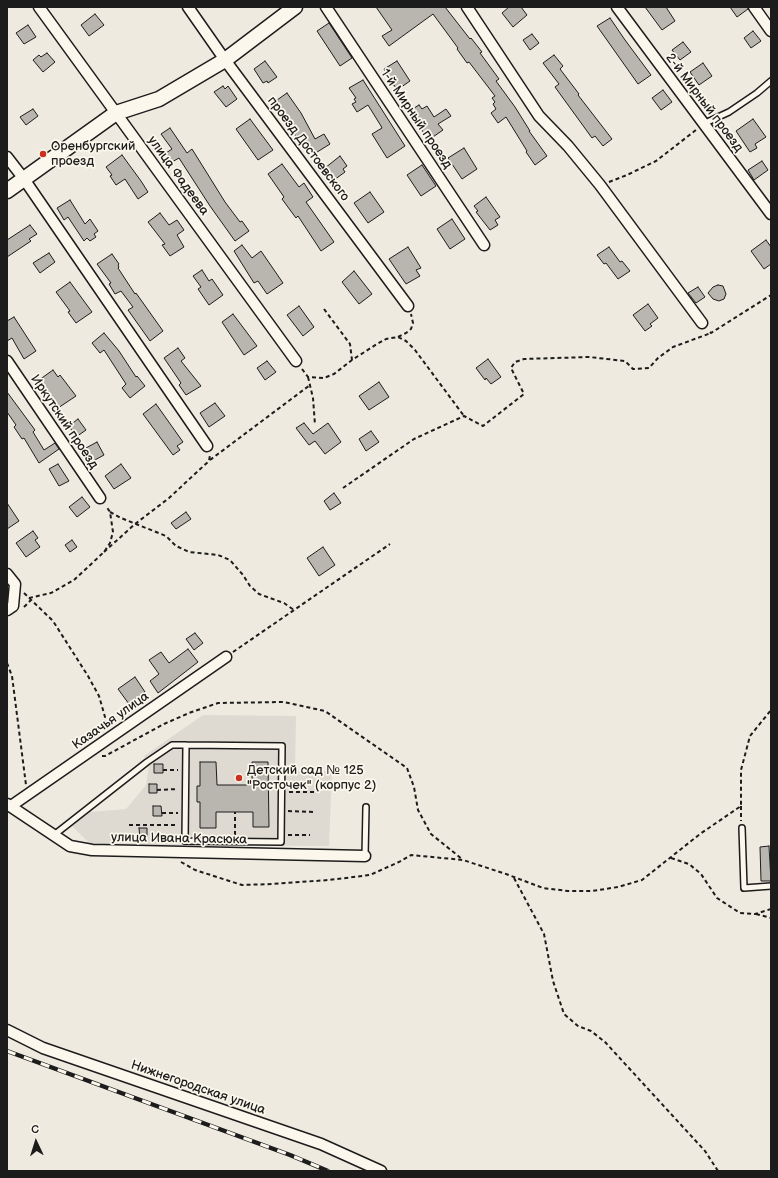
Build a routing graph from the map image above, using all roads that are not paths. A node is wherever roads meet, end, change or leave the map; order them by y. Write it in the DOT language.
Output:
graph roads {
  1 [pos="39,7"];
  2 [pos="188,7"];
  3 [pos="295,7"];
  4 [pos="326,7"];
  5 [pos="467,7"];
  6 [pos="617,7"];
  7 [pos="754,7"];
  8 [pos="771,31"];
  9 [pos="225,60"];
  10 [pos="771,81"];
  11 [pos="116,113"];
  12 [pos="703,124"];
  13 [pos="7,157"];
  14 [pos="24,179"];
  15 [pos="7,191"];
  16 [pos="771,214"];
  17 [pos="484,245"];
  18 [pos="408,306"];
  19 [pos="702,323"];
  20 [pos="7,361"];
  21 [pos="296,361"];
  22 [pos="207,446"];
  23 [pos="100,498"];
  24 [pos="7,574"];
  25 [pos="7,610"];
  26 [pos="226,657"];
  27 [pos="186,745"];
  28 [pos="9,805"];
  29 [pos="366,808"];
  30 [pos="742,828"];
  31 [pos="54,835"];
  32 [pos="365,856"];
  33 [pos="771,886"];
  34 [pos="7,1030"];
  35 [pos="381,1171"];
  1 -- 11 [label="street, улица Фадеева"];
  2 -- 9 [label="street, проезд Достоевского"];
  3 -- 9 [label="street"];
  4 -- 17 [label="street, 1-й Мирный проезд"];
  5 -- 19 [label="street"];
  6 -- 12 [label="street, 2-й Мирный проезд"];
  7 -- 8 [label="street"];
  9 -- 11 [label="street"];
  9 -- 18 [label="street, проезд Достоевского"];
  10 -- 12 [label="lane"];
  11 -- 14 [label="street"];
  11 -- 21 [label="street, улица Фадеева"];
  12 -- 16 [label="street, 2-й Мирный проезд"];
  13 -- 14 [label="street"];
  14 -- 15 [label="street"];
  14 -- 22 [label="street"];
  20 -- 23 [label="street, Иркутский проезд"];
  24 -- 25 [label="street"];
  26 -- 28 [label="street, Казачья улица"];
  27 -- 27 [label="lane"];
  27 -- 31 [label="lane"];
  28 -- 31 [label="street, улица Ивана Красюка"];
  29 -- 32 [label="lane"];
  30 -- 33 [label="lane"];
  31 -- 32 [label="street, улица Ивана Красюка"];
  34 -- 35 [label="street, Нижнегородская улица"];
}
